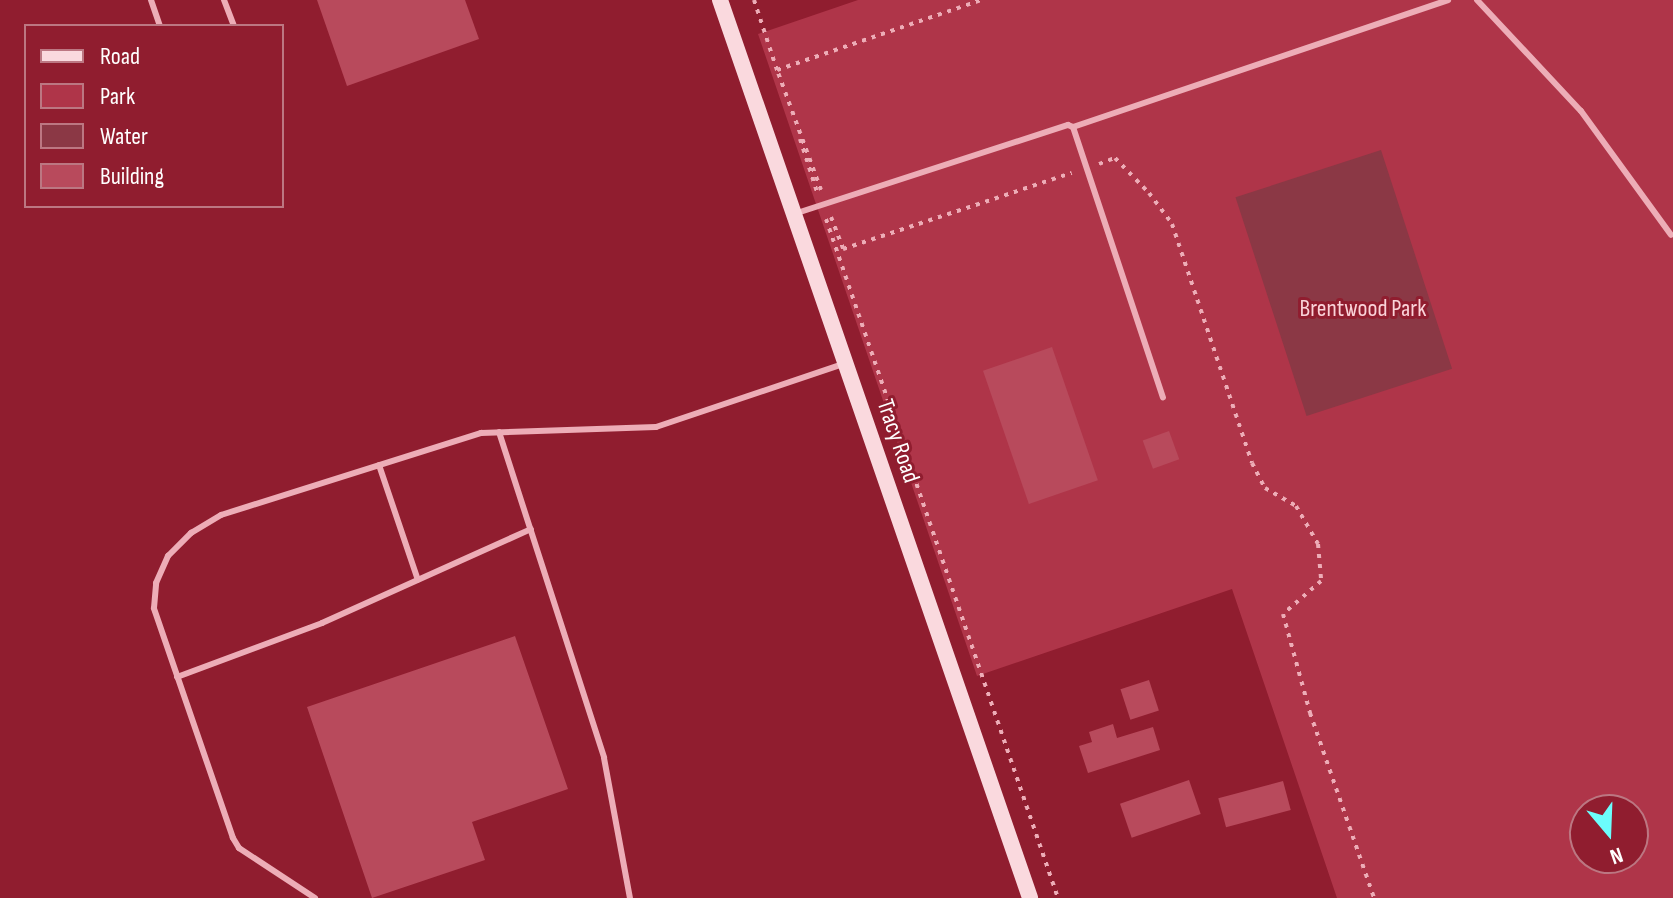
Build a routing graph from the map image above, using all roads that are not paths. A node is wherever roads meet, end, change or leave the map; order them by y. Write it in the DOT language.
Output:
graph roads {
  1 [pos="151,0"];
  2 [pos="224,0"];
  3 [pos="720,0"];
  4 [pos="1448,0"];
  5 [pos="1477,0"];
  6 [pos="159,24"];
  7 [pos="233,24"];
  8 [pos="1073,127"];
  9 [pos="794,215"];
  10 [pos="1671,235"];
  11 [pos="846,363"];
  12 [pos="1163,397"];
  13 [pos="499,432"];
  14 [pos="379,465"];
  15 [pos="531,529"];
  16 [pos="418,580"];
  17 [pos="177,677"];
  18 [pos="315,898"];
  19 [pos="630,898"];
  20 [pos="1030,898"];
  1 -- 6 [label="lane"];
  2 -- 7 [label="lane"];
  3 -- 9 [label="street, Tracy Road"];
  4 -- 8 [label="lane"];
  5 -- 10 [label="lane"];
  8 -- 9 [label="lane"];
  8 -- 12 [label="lane"];
  9 -- 11 [label="street, Tracy Road"];
  11 -- 13 [label="lane"];
  11 -- 20 [label="street, Tracy Road"];
  13 -- 14 [label="lane"];
  13 -- 15 [label="lane"];
  14 -- 16 [label="lane"];
  14 -- 17 [label="lane"];
  15 -- 16 [label="lane"];
  15 -- 19 [label="lane"];
  16 -- 17 [label="lane"];
  17 -- 18 [label="lane"];
}
